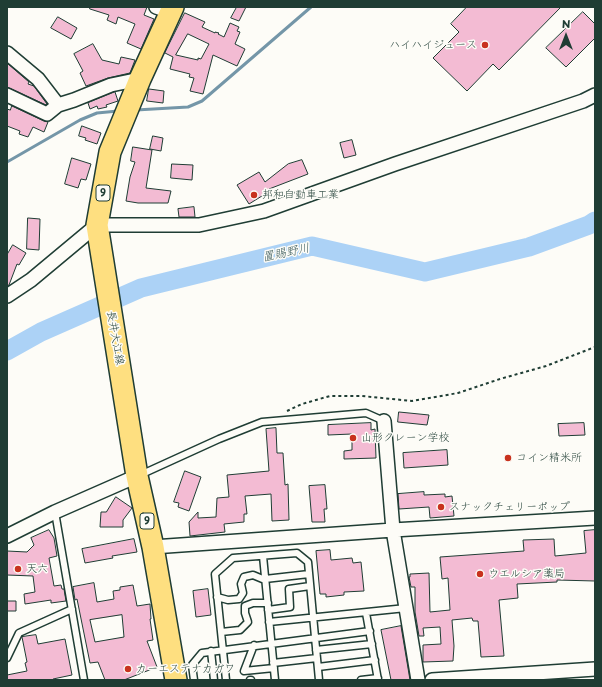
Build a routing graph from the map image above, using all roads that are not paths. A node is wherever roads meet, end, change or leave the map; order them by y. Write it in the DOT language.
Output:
graph roads {
  1 [pos="167,9"];
  2 [pos="7,54"];
  3 [pos="140,79"];
  4 [pos="7,95"];
  5 [pos="595,95"];
  6 [pos="58,105"];
  7 [pos="97,225"];
  8 [pos="7,296"];
  9 [pos="384,421"];
  10 [pos="137,476"];
  11 [pos="54,512"];
  12 [pos="595,518"];
  13 [pos="393,530"];
  14 [pos="7,536"];
  15 [pos="153,547"];
  16 [pos="263,556"];
  17 [pos="309,574"];
  18 [pos="265,579"];
  19 [pos="310,586"];
  20 [pos="217,597"];
  21 [pos="268,603"];
  22 [pos="72,608"];
  23 [pos="406,608"];
  24 [pos="268,610"];
  25 [pos="366,613"];
  26 [pos="313,618"];
  27 [pos="270,622"];
  28 [pos="370,631"];
  29 [pos="221,632"];
  30 [pos="315,637"];
  31 [pos="272,643"];
  32 [pos="372,644"];
  33 [pos="254,645"];
  34 [pos="223,649"];
  35 [pos="316,650"];
  36 [pos="211,651"];
  37 [pos="7,658"];
  38 [pos="317,658"];
  39 [pos="375,660"];
  40 [pos="274,666"];
  41 [pos="318,667"];
  42 [pos="595,669"];
  43 [pos="378,679"];
  44 [pos="84,680"];
  45 [pos="176,680"];
  46 [pos="194,680"];
  47 [pos="214,680"];
  48 [pos="226,680"];
  49 [pos="275,680"];
  50 [pos="311,680"];
  51 [pos="319,680"];
  52 [pos="360,680"];
  53 [pos="418,680"];
  54 [pos="432,680"];
  1 -- 3 [label="main road, 長井大江線 / 9"];
  2 -- 6 [label="street"];
  3 -- 6 [label="street"];
  3 -- 7 [label="main road, 長井大江線 / 9"];
  4 -- 6 [label="street"];
  5 -- 7 [label="street"];
  7 -- 8 [label="street"];
  7 -- 10 [label="main road, 長井大江線 / 9"];
  9 -- 10 [label="lane"];
  9 -- 13 [label="street"];
  10 -- 11 [label="street"];
  10 -- 15 [label="main road, 長井大江線 / 9"];
  11 -- 14 [label="street"];
  11 -- 22 [label="lane"];
  12 -- 13 [label="street"];
  13 -- 15 [label="street"];
  13 -- 23 [label="street"];
  15 -- 45 [label="main road, 長井大江線 / 9"];
  16 -- 17 [label="lane"];
  16 -- 18 [label="lane"];
  16 -- 20 [label="lane"];
  17 -- 18 [label="lane"];
  17 -- 19 [label="lane"];
  18 -- 20 [label="lane"];
  18 -- 21 [label="lane"];
  19 -- 24 [label="lane"];
  19 -- 26 [label="lane"];
  20 -- 29 [label="lane"];
  21 -- 24 [label="lane"];
  21 -- 29 [label="lane"];
  22 -- 37 [label="lane"];
  22 -- 44 [label="lane"];
  23 -- 25 [label="lane"];
  23 -- 53 [label="street"];
  24 -- 27 [label="lane"];
  25 -- 26 [label="lane"];
  25 -- 28 [label="lane"];
  26 -- 27 [label="lane"];
  26 -- 30 [label="lane"];
  27 -- 31 [label="lane"];
  28 -- 30 [label="lane"];
  28 -- 32 [label="lane"];
  29 -- 34 [label="lane"];
  30 -- 31 [label="lane"];
  30 -- 35 [label="lane"];
  31 -- 33 [label="lane"];
  31 -- 40 [label="lane"];
  32 -- 35 [label="lane"];
  32 -- 39 [label="lane"];
  33 -- 34 [label="lane"];
  33 -- 40 [label="lane"];
  34 -- 36 [label="lane"];
  34 -- 48 [label="lane"];
  35 -- 38 [label="lane"];
  36 -- 46 [label="lane"];
  36 -- 47 [label="lane"];
  38 -- 40 [label="lane"];
  38 -- 41 [label="lane"];
  39 -- 41 [label="lane"];
  39 -- 43 [label="lane"];
  40 -- 49 [label="lane"];
  41 -- 51 [label="lane"];
  42 -- 54 [label="street"];
  43 -- 52 [label="lane"];
  50 -- 51 [label="lane"];
}
